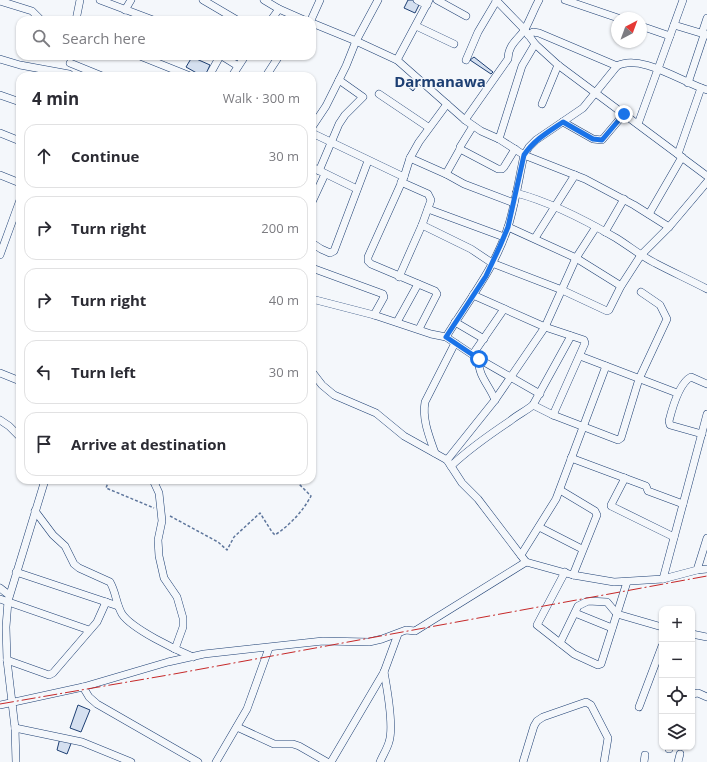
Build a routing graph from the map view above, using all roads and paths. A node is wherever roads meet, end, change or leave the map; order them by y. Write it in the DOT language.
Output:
graph roads {
  1 [pos="80,0"];
  2 [pos="100,0"];
  3 [pos="131,0"];
  4 [pos="203,0"];
  5 [pos="264,0"];
  6 [pos="320,0"];
  7 [pos="378,0"];
  8 [pos="418,0"];
  9 [pos="437,0"];
  10 [pos="497,0"];
  11 [pos="539,0"];
  12 [pos="565,0"];
  13 [pos="683,0"];
  14 [pos="0,1"];
  15 [pos="213,2"];
  16 [pos="428,3"];
  17 [pos="279,9"];
  18 [pos="125,10"];
  19 [pos="37,16"];
  20 [pos="77,16"];
  21 [pos="142,16"];
  22 [pos="232,16"];
  23 [pos="275,16"];
  24 [pos="294,16"];
  25 [pos="313,16"];
  26 [pos="466,16"];
  27 [pos="611,16"];
  28 [pos="707,18"];
  29 [pos="674,24"];
  30 [pos="316,25"];
  31 [pos="416,26"];
  32 [pos="647,28"];
  33 [pos="526,32"];
  34 [pos="706,35"];
  35 [pos="670,36"];
  36 [pos="356,41"];
  37 [pos="454,44"];
  38 [pos="535,44"];
  39 [pos="0,59"];
  40 [pos="70,60"];
  41 [pos="72,60"];
  42 [pos="150,60"];
  43 [pos="219,60"];
  44 [pos="228,60"];
  45 [pos="242,60"];
  46 [pos="276,60"];
  47 [pos="397,60"];
  48 [pos="466,60"];
  49 [pos="558,65"];
  50 [pos="238,66"];
  51 [pos="617,66"];
  52 [pos="658,69"];
  53 [pos="54,72"];
  54 [pos="69,72"];
  55 [pos="94,72"];
  56 [pos="180,72"];
  57 [pos="211,72"];
  58 [pos="234,72"];
  59 [pos="269,72"];
  60 [pos="339,80"];
  61 [pos="688,83"];
  62 [pos="704,89"];
  63 [pos="595,92"];
  64 [pos="379,94"];
  65 [pos="0,95"];
  66 [pos="16,101"];
  67 [pos="447,104"];
  68 [pos="542,104"];
  69 [pos="624,114"];
  70 [pos="465,120"];
  71 [pos="316,121"];
  72 [pos="563,122"];
  73 [pos="638,124"];
  74 [pos="474,126"];
  75 [pos="428,127"];
  76 [pos="0,133"];
  77 [pos="316,135"];
  78 [pos="499,139"];
  79 [pos="16,140"];
  80 [pos="331,142"];
  81 [pos="460,149"];
  82 [pos="515,149"];
  83 [pos="524,155"];
  84 [pos="680,155"];
  85 [pos="410,158"];
  86 [pos="368,161"];
  87 [pos="316,169"];
  88 [pos="322,172"];
  89 [pos="446,174"];
  90 [pos="575,175"];
  91 [pos="0,176"];
  92 [pos="707,176"];
  93 [pos="403,180"];
  94 [pos="16,182"];
  95 [pos="707,182"];
  96 [pos="357,189"];
  97 [pos="316,190"];
  98 [pos="516,193"];
  99 [pos="624,199"];
  100 [pos="514,203"];
  101 [pos="556,207"];
  102 [pos="428,209"];
  103 [pos="16,211"];
  104 [pos="649,214"];
  105 [pos="422,225"];
  106 [pos="508,227"];
  107 [pos="596,227"];
  108 [pos="668,227"];
  109 [pos="605,232"];
  110 [pos="504,237"];
  111 [pos="535,238"];
  112 [pos="316,246"];
  113 [pos="0,255"];
  114 [pos="641,255"];
  115 [pos="576,258"];
  116 [pos="492,263"];
  117 [pos="316,269"];
  118 [pos="399,277"];
  119 [pos="418,284"];
  120 [pos="621,286"];
  121 [pos="707,289"];
  122 [pos="562,290"];
  123 [pos="641,292"];
  124 [pos="473,295"];
  125 [pos="316,300"];
  126 [pos="504,309"];
  127 [pos="374,315"];
  128 [pos="397,322"];
  129 [pos="455,322"];
  130 [pos="545,327"];
  131 [pos="419,329"];
  132 [pos="571,336"];
  133 [pos="446,337"];
  134 [pos="484,339"];
  135 [pos="455,343"];
  136 [pos="473,354"];
  137 [pos="580,356"];
  138 [pos="479,359"];
  139 [pos="606,366"];
  140 [pos="0,373"];
  141 [pos="316,377"];
  142 [pos="510,378"];
  143 [pos="16,379"];
  144 [pos="639,379"];
  145 [pos="707,384"];
  146 [pos="540,394"];
  147 [pos="677,394"];
  148 [pos="495,400"];
  149 [pos="533,405"];
  150 [pos="553,414"];
  151 [pos="707,414"];
  152 [pos="0,420"];
  153 [pos="583,426"];
  154 [pos="16,432"];
  155 [pos="702,434"];
  156 [pos="435,453"];
  157 [pos="571,458"];
  158 [pos="449,463"];
  159 [pos="625,478"];
  160 [pos="45,484"];
  161 [pos="108,484"];
  162 [pos="155,484"];
  163 [pos="299,484"];
  164 [pos="560,490"];
  165 [pos="683,504"];
  166 [pos="156,509"];
  167 [pos="35,511"];
  168 [pos="168,515"];
  169 [pos="538,527"];
  170 [pos="674,537"];
  171 [pos="707,538"];
  172 [pos="582,549"];
  173 [pos="521,555"];
  174 [pos="526,562"];
  175 [pos="707,569"];
  176 [pos="697,570"];
  177 [pos="16,572"];
  178 [pos="565,572"];
  179 [pos="573,575"];
  180 [pos="663,579"];
  181 [pos="627,582"];
  182 [pos="0,588"];
  183 [pos="0,598"];
  184 [pos="8,598"];
  185 [pos="106,602"];
  186 [pos="118,606"];
  187 [pos="575,613"];
  188 [pos="617,614"];
  189 [pos="659,626"];
  190 [pos="612,628"];
  191 [pos="89,630"];
  192 [pos="398,634"];
  193 [pos="695,635"];
  194 [pos="707,637"];
  195 [pos="560,644"];
  196 [pos="270,648"];
  197 [pos="175,649"];
  198 [pos="659,654"];
  199 [pos="193,657"];
  200 [pos="7,660"];
  201 [pos="384,672"];
  202 [pos="83,687"];
  203 [pos="695,694"];
  204 [pos="707,697"];
  205 [pos="12,703"];
  206 [pos="0,705"];
  207 [pos="640,707"];
  208 [pos="15,728"];
  209 [pos="236,728"];
  210 [pos="680,754"];
  211 [pos="16,762"];
  212 [pos="131,762"];
  213 [pos="198,762"];
  214 [pos="216,762"];
  215 [pos="327,762"];
  216 [pos="331,762"];
  217 [pos="380,762"];
  218 [pos="523,762"];
  219 [pos="604,762"];
  220 [pos="678,762"];
  1 -- 20 [label="street"];
  2 -- 18 [label="street"];
  3 -- 18 [label="street"];
  4 -- 15 [label="street"];
  5 -- 17 [label="street"];
  6 -- 25 [label="street"];
  7 -- 36 [label="street"];
  8 -- 16 [label="street"];
  9 -- 26 [label="street"];
  10 -- 33 [label="street"];
  10 -- 48 [label="street"];
  11 -- 33 [label="street"];
  12 -- 27 [label="street"];
  13 -- 29 [label="street"];
  14 -- 19 [label="street"];
  15 -- 22 [label="street"];
  16 -- 31 [label="street"];
  17 -- 23 [label="street"];
  17 -- 24 [label="street"];
  18 -- 21 [label="street"];
  28 -- 34 [label="street"];
  29 -- 34 [label="street"];
  29 -- 35 [label="street"];
  30 -- 36 [label="street"];
  31 -- 37 [label="street"];
  31 -- 47 [label="street"];
  32 -- 35 [label="street"];
  33 -- 38 [label="street"];
  33 -- 51 [label="street"];
  33 -- 70 [label="street"];
  34 -- 61 [label="street"];
  35 -- 52 [label="street"];
  36 -- 47 [label="street"];
  36 -- 60 [label="street"];
  38 -- 49 [label="street"];
  38 -- 78 [label="street"];
  39 -- 53 [label="street"];
  40 -- 54 [label="street"];
  41 -- 55 [label="street"];
  42 -- 56 [label="street"];
  43 -- 57 [label="street"];
  44 -- 50 [label="street"];
  45 -- 50 [label="street"];
  46 -- 59 [label="street"];
  47 -- 67 [label="street"];
  49 -- 63 [label="street"];
  49 -- 68 [label="street"];
  50 -- 58 [label="street"];
  51 -- 52 [label="street"];
  51 -- 63 [label="street"];
  52 -- 61 [label="street"];
  52 -- 73 [label="street"];
  60 -- 71 [label="street"];
  60 -- 80 [label="street"];
  61 -- 62 [label="street"];
  62 -- 84 [label="street"];
  63 -- 69 [label="street"];
  63 -- 72 [label="street"];
  64 -- 75 [label="street"];
  65 -- 66 [label="street"];
  67 -- 70 [label="street"];
  67 -- 75 [label="street"];
  69 -- 72 [label="street"];
  69 -- 73 [label="street"];
  70 -- 74 [label="street"];
  72 -- 83 [label="street"];
  73 -- 84 [label="street"];
  74 -- 78 [label="street"];
  74 -- 81 [label="street"];
  75 -- 85 [label="street"];
  76 -- 79 [label="street"];
  77 -- 80 [label="street"];
  78 -- 82 [label="street"];
  80 -- 86 [label="street"];
  80 -- 88 [label="street"];
  81 -- 82 [label="street"];
  81 -- 89 [label="street"];
  82 -- 83 [label="street"];
  83 -- 90 [label="street"];
  83 -- 98 [label="street"];
  84 -- 92 [label="street"];
  84 -- 104 [label="street"];
  85 -- 89 [label="street"];
  85 -- 93 [label="street"];
  86 -- 93 [label="street"];
  86 -- 96 [label="street"];
  87 -- 88 [label="street"];
  88 -- 96 [label="street"];
  88 -- 97 [label="street"];
  89 -- 100 [label="street"];
  90 -- 99 [label="street"];
  90 -- 101 [label="street"];
  91 -- 94 [label="street"];
  93 -- 102 [label="street"];
  93 -- 118 [label="street"];
  95 -- 108 [label="street"];
  96 -- 112 [label="street"];
  98 -- 100 [label="street"];
  98 -- 101 [label="street"];
  99 -- 104 [label="street"];
  99 -- 109 [label="street"];
  100 -- 106 [label="street"];
  101 -- 107 [label="street"];
  101 -- 111 [label="street"];
  102 -- 105 [label="street"];
  102 -- 110 [label="street"];
  103 -- 113 [label="street"];
  104 -- 108 [label="street"];
  105 -- 116 [label="street"];
  105 -- 118 [label="street"];
  106 -- 110 [label="street"];
  106 -- 111 [label="street"];
  107 -- 109 [label="street"];
  107 -- 115 [label="street"];
  108 -- 114 [label="street"];
  109 -- 114 [label="street"];
  110 -- 116 [label="street"];
  111 -- 115 [label="street"];
  114 -- 120 [label="street"];
  114 -- 121 [label="street"];
  115 -- 120 [label="street"];
  115 -- 122 [label="street"];
  116 -- 122 [label="street"];
  116 -- 124 [label="street"];
  117 -- 127 [label="street"];
  118 -- 119 [label="street"];
  119 -- 128 [label="street"];
  119 -- 131 [label="street"];
  120 -- 122 [label="street"];
  122 -- 130 [label="street"];
  123 -- 144 [label="street"];
  124 -- 126 [label="street"];
  124 -- 129 [label="street"];
  125 -- 127 [label="street"];
  126 -- 130 [label="street"];
  126 -- 134 [label="street"];
  127 -- 128 [label="street"];
  128 -- 131 [label="street"];
  129 -- 133 [label="street"];
  129 -- 134 [label="street"];
  130 -- 132 [label="street"];
  130 -- 142 [label="street"];
  131 -- 133 [label="street"];
  132 -- 137 [label="street"];
  132 -- 146 [label="street"];
  133 -- 135 [label="street"];
  134 -- 136 [label="street"];
  135 -- 136 [label="street"];
  135 -- 156 [label="street"];
  136 -- 138 [label="street"];
  137 -- 139 [label="street"];
  137 -- 150 [label="street"];
  138 -- 142 [label="street"];
  138 -- 148 [label="street"];
  139 -- 144 [label="street"];
  139 -- 153 [label="street"];
  140 -- 143 [label="street"];
  141 -- 156 [label="street"];
  142 -- 146 [label="street"];
  142 -- 148 [label="street"];
  144 -- 147 [label="street"];
  144 -- 153 [label="street"];
  145 -- 147 [label="street"];
  146 -- 149 [label="street"];
  147 -- 155 [label="street"];
  148 -- 158 [label="street"];
  149 -- 150 [label="street"];
  149 -- 158 [label="street"];
  150 -- 153 [label="street"];
  151 -- 155 [label="street"];
  152 -- 154 [label="street"];
  153 -- 157 [label="street"];
  155 -- 165 [label="street"];
  156 -- 158 [label="street"];
  157 -- 159 [label="street"];
  157 -- 164 [label="street"];
  158 -- 173 [label="street"];
  159 -- 165 [label="street"];
  159 -- 170 [label="street"];
  160 -- 167 [label="street"];
  161 -- 166 [label="path"];
  162 -- 197 [label="street"];
  163 -- 168 [label="path"];
  164 -- 169 [label="street"];
  164 -- 172 [label="street"];
  165 -- 170 [label="street"];
  167 -- 177 [label="street"];
  167 -- 186 [label="street"];
  169 -- 172 [label="street"];
  169 -- 173 [label="street"];
  170 -- 180 [label="street"];
  171 -- 176 [label="street"];
  172 -- 179 [label="street"];
  173 -- 174 [label="street"];
  174 -- 178 [label="street"];
  174 -- 192 [label="street"];
  175 -- 176 [label="street"];
  176 -- 180 [label="street"];
  177 -- 184 [label="street"];
  177 -- 185 [label="street"];
  178 -- 179 [label="street"];
  178 -- 195 [label="street"];
  179 -- 181 [label="street"];
  180 -- 181 [label="street"];
  181 -- 188 [label="street"];
  182 -- 184 [label="street"];
  183 -- 184 [label="street"];
  184 -- 191 [label="street"];
  184 -- 200 [label="street"];
  185 -- 186 [label="street"];
  185 -- 191 [label="street"];
  186 -- 197 [label="street"];
  187 -- 188 [label="street"];
  187 -- 190 [label="street"];
  187 -- 195 [label="street"];
  188 -- 189 [label="street"];
  188 -- 190 [label="street"];
  190 -- 195 [label="street"];
  191 -- 200 [label="street"];
  192 -- 196 [label="street"];
  192 -- 201 [label="street"];
  193 -- 194 [label="street"];
  196 -- 199 [label="street"];
  196 -- 209 [label="street"];
  197 -- 199 [label="street"];
  198 -- 207 [label="street"];
  199 -- 202 [label="street"];
  200 -- 205 [label="street"];
  201 -- 216 [label="street"];
  201 -- 217 [label="street"];
  202 -- 205 [label="street"];
  202 -- 213 [label="street"];
  203 -- 204 [label="street"];
  205 -- 206 [label="street"];
  205 -- 208 [label="street"];
  208 -- 211 [label="street"];
  208 -- 212 [label="street"];
  209 -- 214 [label="street"];
  209 -- 215 [label="street"];
  210 -- 220 [label="street"];
  218 -- 219 [label="street"];
}
